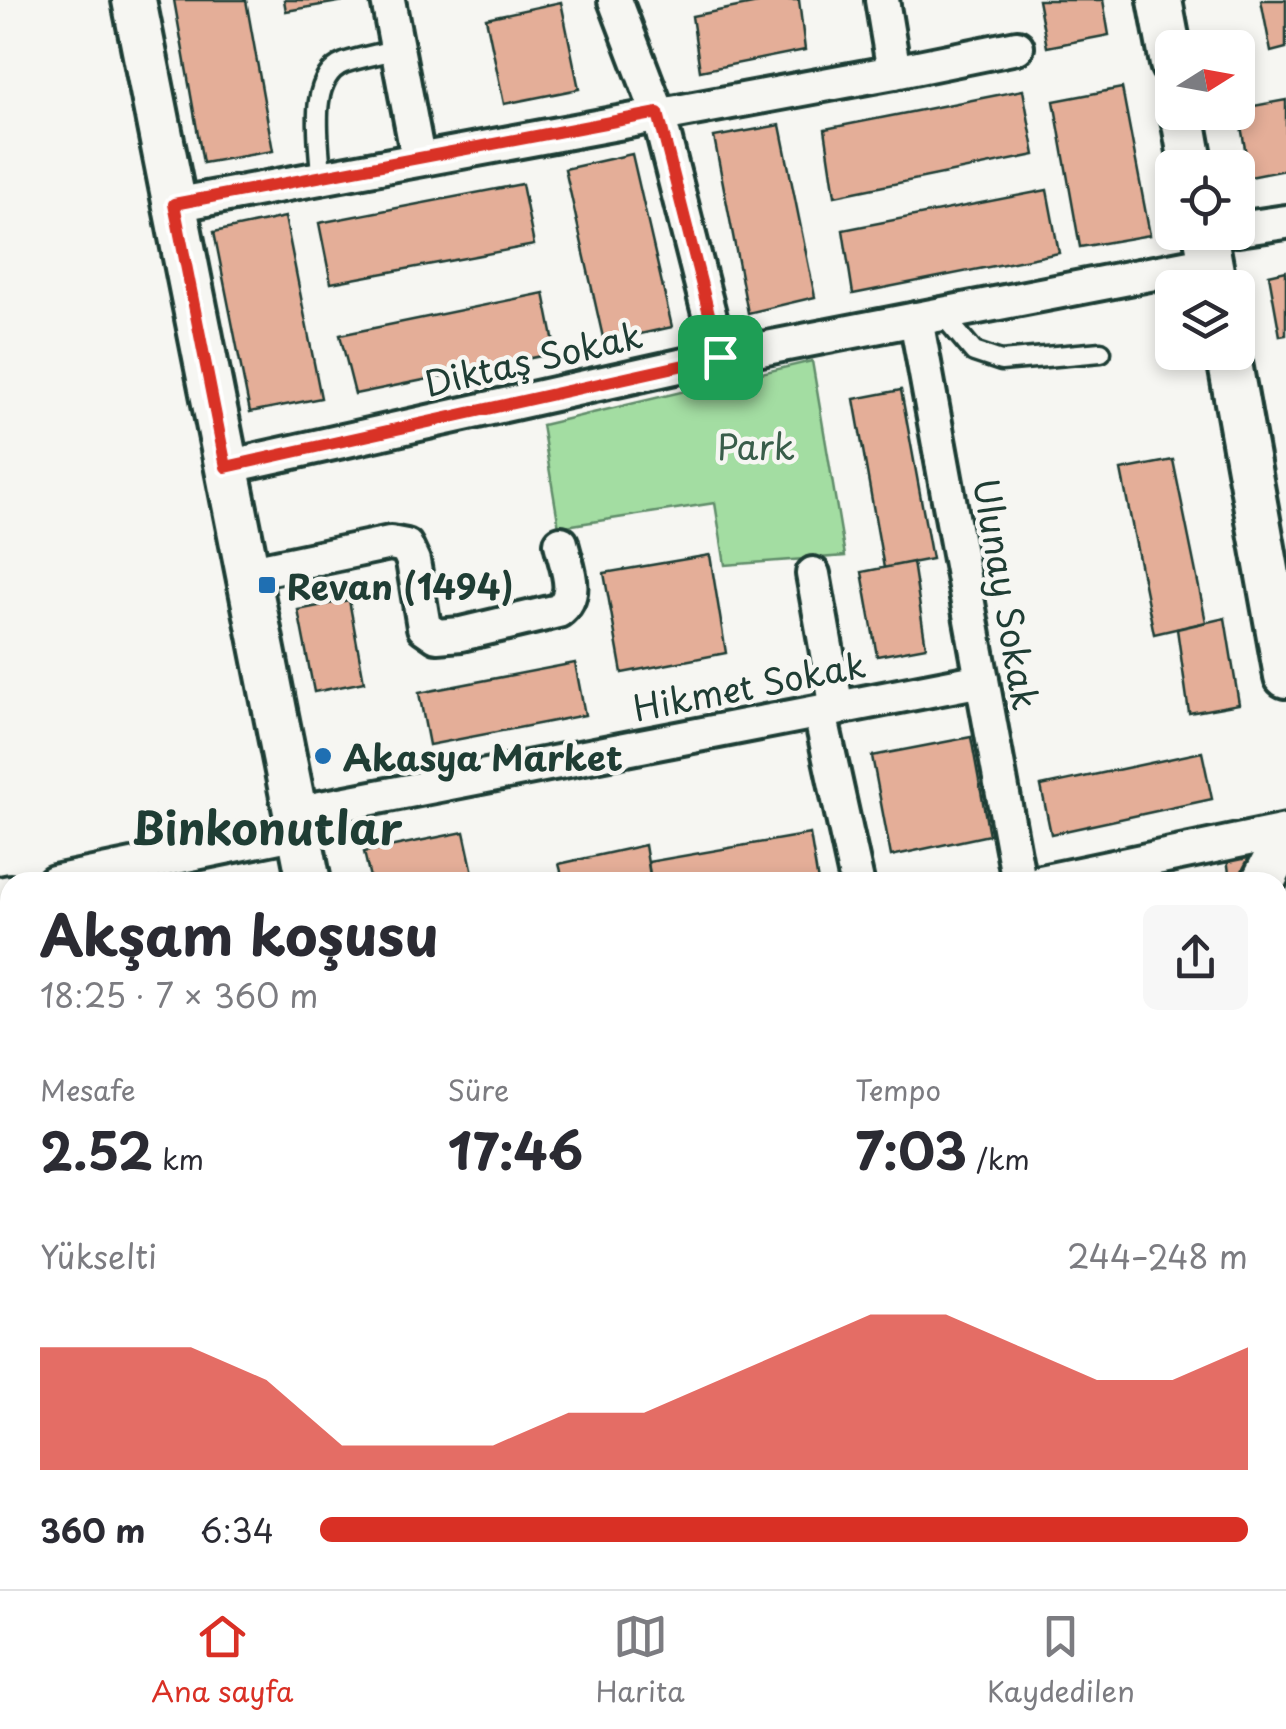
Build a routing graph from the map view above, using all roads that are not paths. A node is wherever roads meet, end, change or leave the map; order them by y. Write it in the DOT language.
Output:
graph roads {
  1 [pos="134,0"];
  2 [pos="388,0"];
  3 [pos="615,0"];
  4 [pos="882,0"];
  5 [pos="1160,0"];
  6 [pos="1166,30"];
  7 [pos="1016,47"];
  8 [pos="398,50"];
  9 [pos="894,72"];
  10 [pos="658,113"];
  11 [pos="418,158"];
  12 [pos="321,177"];
  13 [pos="174,204"];
  14 [pos="1286,222"];
  15 [pos="1255,232"];
  16 [pos="1199,250"];
  17 [pos="929,316"];
  18 [pos="1101,352"];
  19 [pos="720,357"];
  20 [pos="1231,370"];
  21 [pos="226,467"];
  22 [pos="561,542"];
  23 [pos="247,572"];
  24 [pos="813,574"];
  25 [pos="1285,660"];
  26 [pos="982,680"];
  27 [pos="829,711"];
  28 [pos="297,822"];
  29 [pos="1286,834"];
  30 [pos="94,872"];
  31 [pos="307,872"];
  32 [pos="855,872"];
  33 [pos="1018,872"];
  34 [pos="1093,872"];
  35 [pos="1268,872"];
  1 -- 13 [label="street"];
  2 -- 8 [label="street"];
  3 -- 10 [label="street"];
  4 -- 9 [label="street"];
  5 -- 6 [label="street"];
  7 -- 9 [label="street"];
  8 -- 11 [label="street"];
  8 -- 12 [label="lane"];
  9 -- 10 [label="street"];
  10 -- 11 [label="street"];
  10 -- 19 [label="street"];
  11 -- 12 [label="street"];
  12 -- 13 [label="street"];
  13 -- 21 [label="street"];
  14 -- 15 [label="street, Diktaş Sokak"];
  16 -- 17 [label="street, Diktaş Sokak"];
  17 -- 18 [label="lane"];
  17 -- 19 [label="street, Diktaş Sokak"];
  17 -- 26 [label="street, Ulunay Sokak"];
  19 -- 21 [label="street, Diktaş Sokak"];
  20 -- 25 [label="street"];
  21 -- 23 [label="street"];
  22 -- 23 [label="street"];
  23 -- 28 [label="street"];
  24 -- 27 [label="street"];
  26 -- 27 [label="street, Hikmet Sokak"];
  26 -- 33 [label="street, Ulunay Sokak"];
  27 -- 28 [label="street, Hikmet Sokak"];
  27 -- 32 [label="street"];
  28 -- 30 [label="street, Hikmet Sokak"];
  28 -- 31 [label="street"];
  29 -- 34 [label="street"];
  29 -- 35 [label="street"];
}
